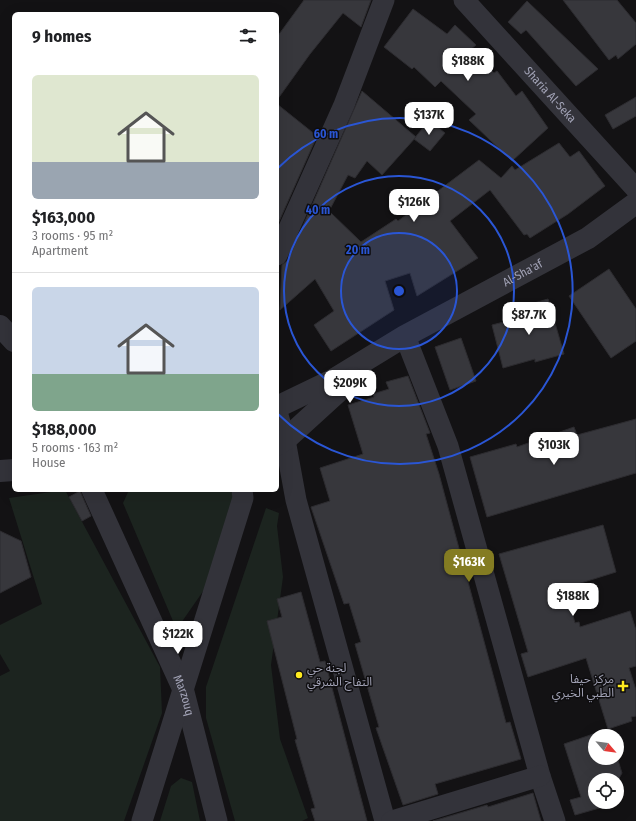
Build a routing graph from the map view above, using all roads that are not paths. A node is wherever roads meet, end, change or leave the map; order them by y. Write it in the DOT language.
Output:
graph roads {
  1 [pos="384,0"];
  2 [pos="464,0"];
  3 [pos="636,189"];
  4 [pos="636,203"];
  5 [pos="279,251"];
  6 [pos="0,326"];
  7 [pos="406,336"];
  8 [pos="12,339"];
  9 [pos="279,406"];
  10 [pos="279,428"];
  11 [pos="281,443"];
  12 [pos="12,470"];
  13 [pos="0,471"];
  14 [pos="279,486"];
  15 [pos="93,492"];
  16 [pos="242,492"];
  17 [pos="296,500"];
  18 [pos="184,692"];
  19 [pos="540,776"];
  20 [pos="142,821"];
  21 [pos="217,821"];
  22 [pos="385,821"];
  23 [pos="392,821"];
  24 [pos="555,821"];
  1 -- 5 [label="street"];
  2 -- 3 [label="street, Sharia Al-Seka"];
  4 -- 7 [label="street, Al-Sha'af"];
  6 -- 8 [label="street"];
  7 -- 9 [label="street, Al-Sha'af"];
  7 -- 11 [label="street, Al-Sha'af"];
  7 -- 19 [label="street"];
  10 -- 11 [label="street"];
  11 -- 17 [label="street"];
  12 -- 13 [label="street"];
  14 -- 17 [label="street"];
  15 -- 18 [label="street, Marzouq"];
  16 -- 18 [label="street"];
  17 -- 22 [label="street"];
  18 -- 20 [label="street"];
  18 -- 21 [label="street, Marzouq"];
  19 -- 23 [label="street"];
  19 -- 24 [label="street"];
}
